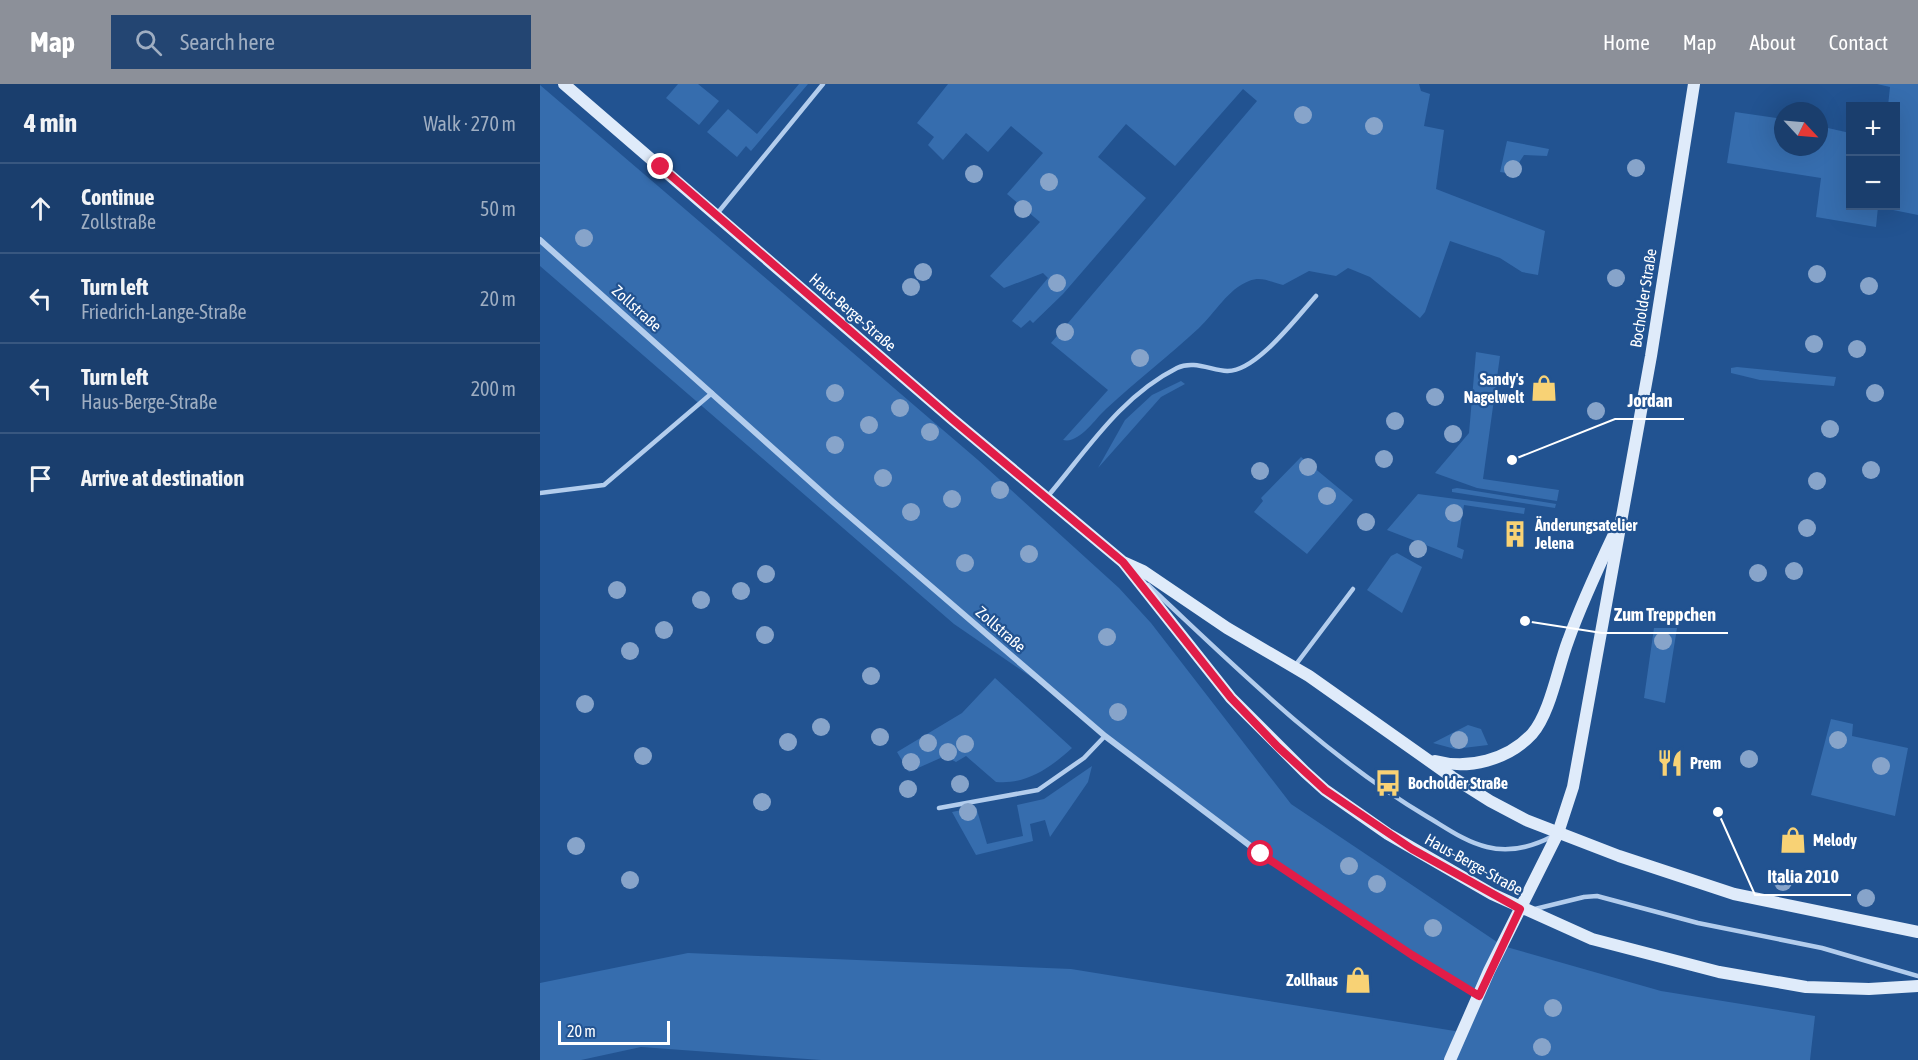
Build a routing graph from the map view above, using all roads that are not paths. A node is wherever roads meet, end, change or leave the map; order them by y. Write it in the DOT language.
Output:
graph roads {
  1 [pos="564,84"];
  2 [pos="823,84"];
  3 [pos="1694,84"];
  4 [pos="716,215"];
  5 [pos="540,240"];
  6 [pos="1316,296"];
  7 [pos="712,393"];
  8 [pos="540,493"];
  9 [pos="1046,498"];
  10 [pos="1622,517"];
  11 [pos="1123,562"];
  12 [pos="1353,589"];
  13 [pos="1294,667"];
  14 [pos="1105,736"];
  15 [pos="1423,756"];
  16 [pos="939,808"];
  17 [pos="1558,833"];
  18 [pos="1520,909"];
  19 [pos="1918,932"];
  20 [pos="1918,976"];
  21 [pos="1918,986"];
  22 [pos="1479,996"];
  23 [pos="1450,1060"];
  1 -- 4 [label="main road, Haus-Berge-Straße"];
  2 -- 4 [label="lane"];
  3 -- 10 [label="main road, Bocholder Straße"];
  4 -- 9 [label="main road, Haus-Berge-Straße"];
  5 -- 7 [label="street, Zollstraße"];
  6 -- 9 [label="lane"];
  7 -- 8 [label="lane"];
  7 -- 14 [label="street, Zollstraße"];
  9 -- 11 [label="main road, Haus-Berge-Straße"];
  10 -- 15 [label="main road, Bocholder Straße"];
  10 -- 17 [label="main road, Bocholder Straße"];
  11 -- 13 [label="main road, Haus-Berge-Straße"];
  11 -- 17 [label="lane"];
  11 -- 18 [label="main road, Haus-Berge-Straße"];
  12 -- 13 [label="lane"];
  13 -- 15 [label="main road, Haus-Berge-Straße"];
  14 -- 16 [label="lane"];
  14 -- 22 [label="street, Zollstraße"];
  15 -- 17 [label="main road, Haus-Berge-Straße"];
  17 -- 18 [label="main road, Bocholder Straße"];
  17 -- 19 [label="main road, Haus-Berge-Straße"];
  18 -- 20 [label="lane"];
  18 -- 21 [label="main road, Haus-Berge-Straße"];
  18 -- 22 [label="main road, Bocholder Straße"];
  22 -- 23 [label="main road, Bocholder Straße"];
}
